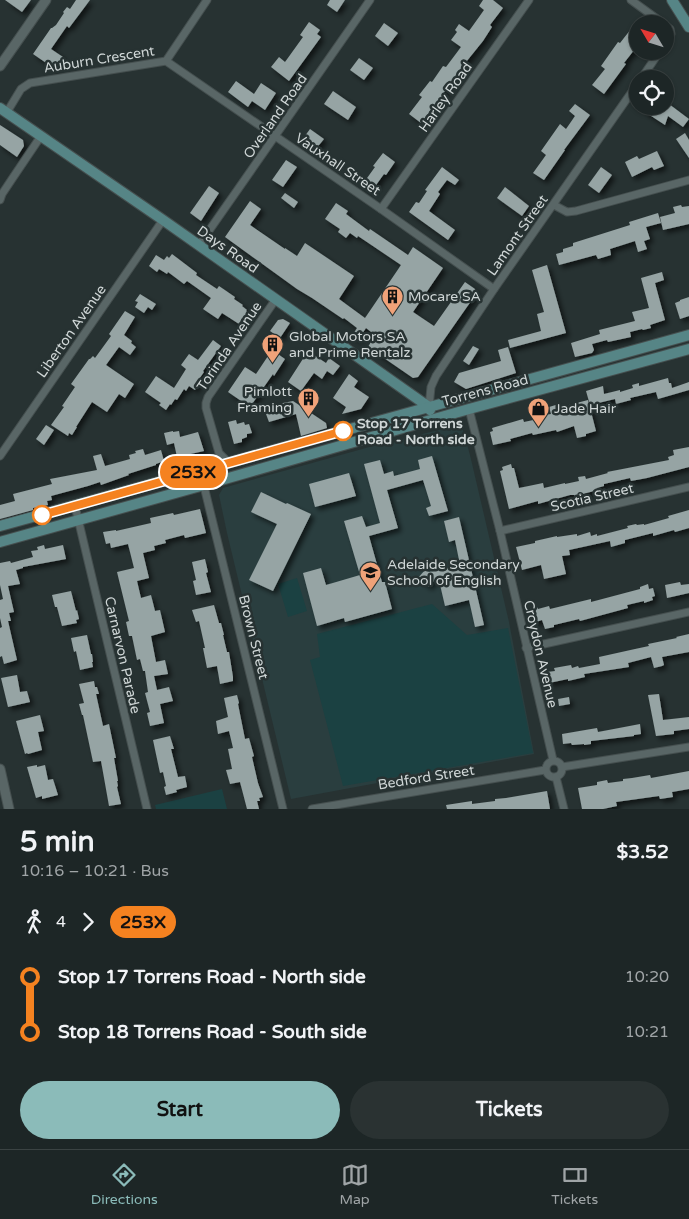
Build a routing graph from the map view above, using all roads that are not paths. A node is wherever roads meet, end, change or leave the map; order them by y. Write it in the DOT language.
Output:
graph roads {
  1 [pos="46,0"];
  2 [pos="208,0"];
  3 [pos="370,0"];
  4 [pos="529,0"];
  5 [pos="631,0"];
  6 [pos="672,0"];
  7 [pos="652,15"];
  8 [pos="689,27"];
  9 [pos="166,61"];
  10 [pos="0,66"];
  11 [pos="629,96"];
  12 [pos="4,110"];
  13 [pos="41,136"];
  14 [pos="275,136"];
  15 [pos="689,180"];
  16 [pos="0,200"];
  17 [pos="554,205"];
  18 [pos="381,209"];
  19 [pos="163,220"];
  20 [pos="199,246"];
  21 [pos="494,289"];
  22 [pos="276,299"];
  23 [pos="689,336"];
  24 [pos="689,349"];
  25 [pos="429,407"];
  26 [pos="469,409"];
  27 [pos="432,419"];
  28 [pos="0,456"];
  29 [pos="228,462"];
  30 [pos="200,470"];
  31 [pos="204,485"];
  32 [pos="689,487"];
  33 [pos="75,506"];
  34 [pos="78,521"];
  35 [pos="0,526"];
  36 [pos="500,531"];
  37 [pos="0,542"];
  38 [pos="689,612"];
  39 [pos="526,648"];
  40 [pos="689,747"];
  41 [pos="552,760"];
  42 [pos="562,767"];
  43 [pos="0,769"];
  44 [pos="545,770"];
  45 [pos="556,777"];
  46 [pos="9,809"];
  47 [pos="147,809"];
  48 [pos="283,809"];
  49 [pos="312,809"];
  50 [pos="564,809"];
  1 -- 10 [label="street"];
  2 -- 9 [label="street, Auburn Crescent"];
  3 -- 14 [label="street, Overland Road"];
  4 -- 18 [label="street, Harley Road"];
  5 -- 7 [label="street"];
  6 -- 8 [label="main road"];
  9 -- 12 [label="street, Auburn Crescent"];
  9 -- 14 [label="street, Vauxhall Street"];
  11 -- 17 [label="street, Lamont Street"];
  12 -- 13 [label="main road, Days Road"];
  13 -- 16 [label="street"];
  13 -- 19 [label="main road, Days Road"];
  14 -- 18 [label="street, Vauxhall Street"];
  14 -- 20 [label="street, Overland Road"];
  15 -- 17 [label="street"];
  17 -- 21 [label="street, Lamont Street"];
  18 -- 21 [label="street, Vauxhall Street"];
  19 -- 20 [label="main road, Days Road"];
  19 -- 28 [label="street, Liberton Avenue"];
  20 -- 22 [label="main road, Days Road"];
  21 -- 25 [label="street, Lamont Street"];
  22 -- 25 [label="main road, Days Road"];
  22 -- 29 [label="street, Torinda Avenue"];
  23 -- 25 [label="main road, Torrens Road"];
  24 -- 26 [label="main road, Torrens Road"];
  25 -- 27 [label="main road"];
  25 -- 29 [label="main road, Torrens Road"];
  26 -- 27 [label="main road, Torrens Road"];
  26 -- 36 [label="street, Croydon Avenue"];
  27 -- 31 [label="main road, Torrens Road"];
  29 -- 30 [label="main road, Torrens Road"];
  30 -- 31 [label="street, Brown Street"];
  30 -- 33 [label="main road, Torrens Road"];
  31 -- 34 [label="main road, Torrens Road"];
  31 -- 48 [label="street, Brown Street"];
  32 -- 36 [label="street, Scotia Street"];
  33 -- 34 [label="street, Carnarvon Parade"];
  33 -- 35 [label="main road, Torrens Road"];
  34 -- 37 [label="main road, Torrens Road"];
  34 -- 47 [label="street, Carnarvon Parade"];
  36 -- 39 [label="street, Croydon Avenue"];
  38 -- 39 [label="street"];
  39 -- 41 [label="street, Croydon Avenue"];
  40 -- 42 [label="street"];
  41 -- 42 [label="street"];
  41 -- 44 [label="street"];
  42 -- 45 [label="street"];
  43 -- 46 [label="street"];
  44 -- 45 [label="street"];
  44 -- 49 [label="street, Bedford Street"];
  45 -- 50 [label="street"];
}
